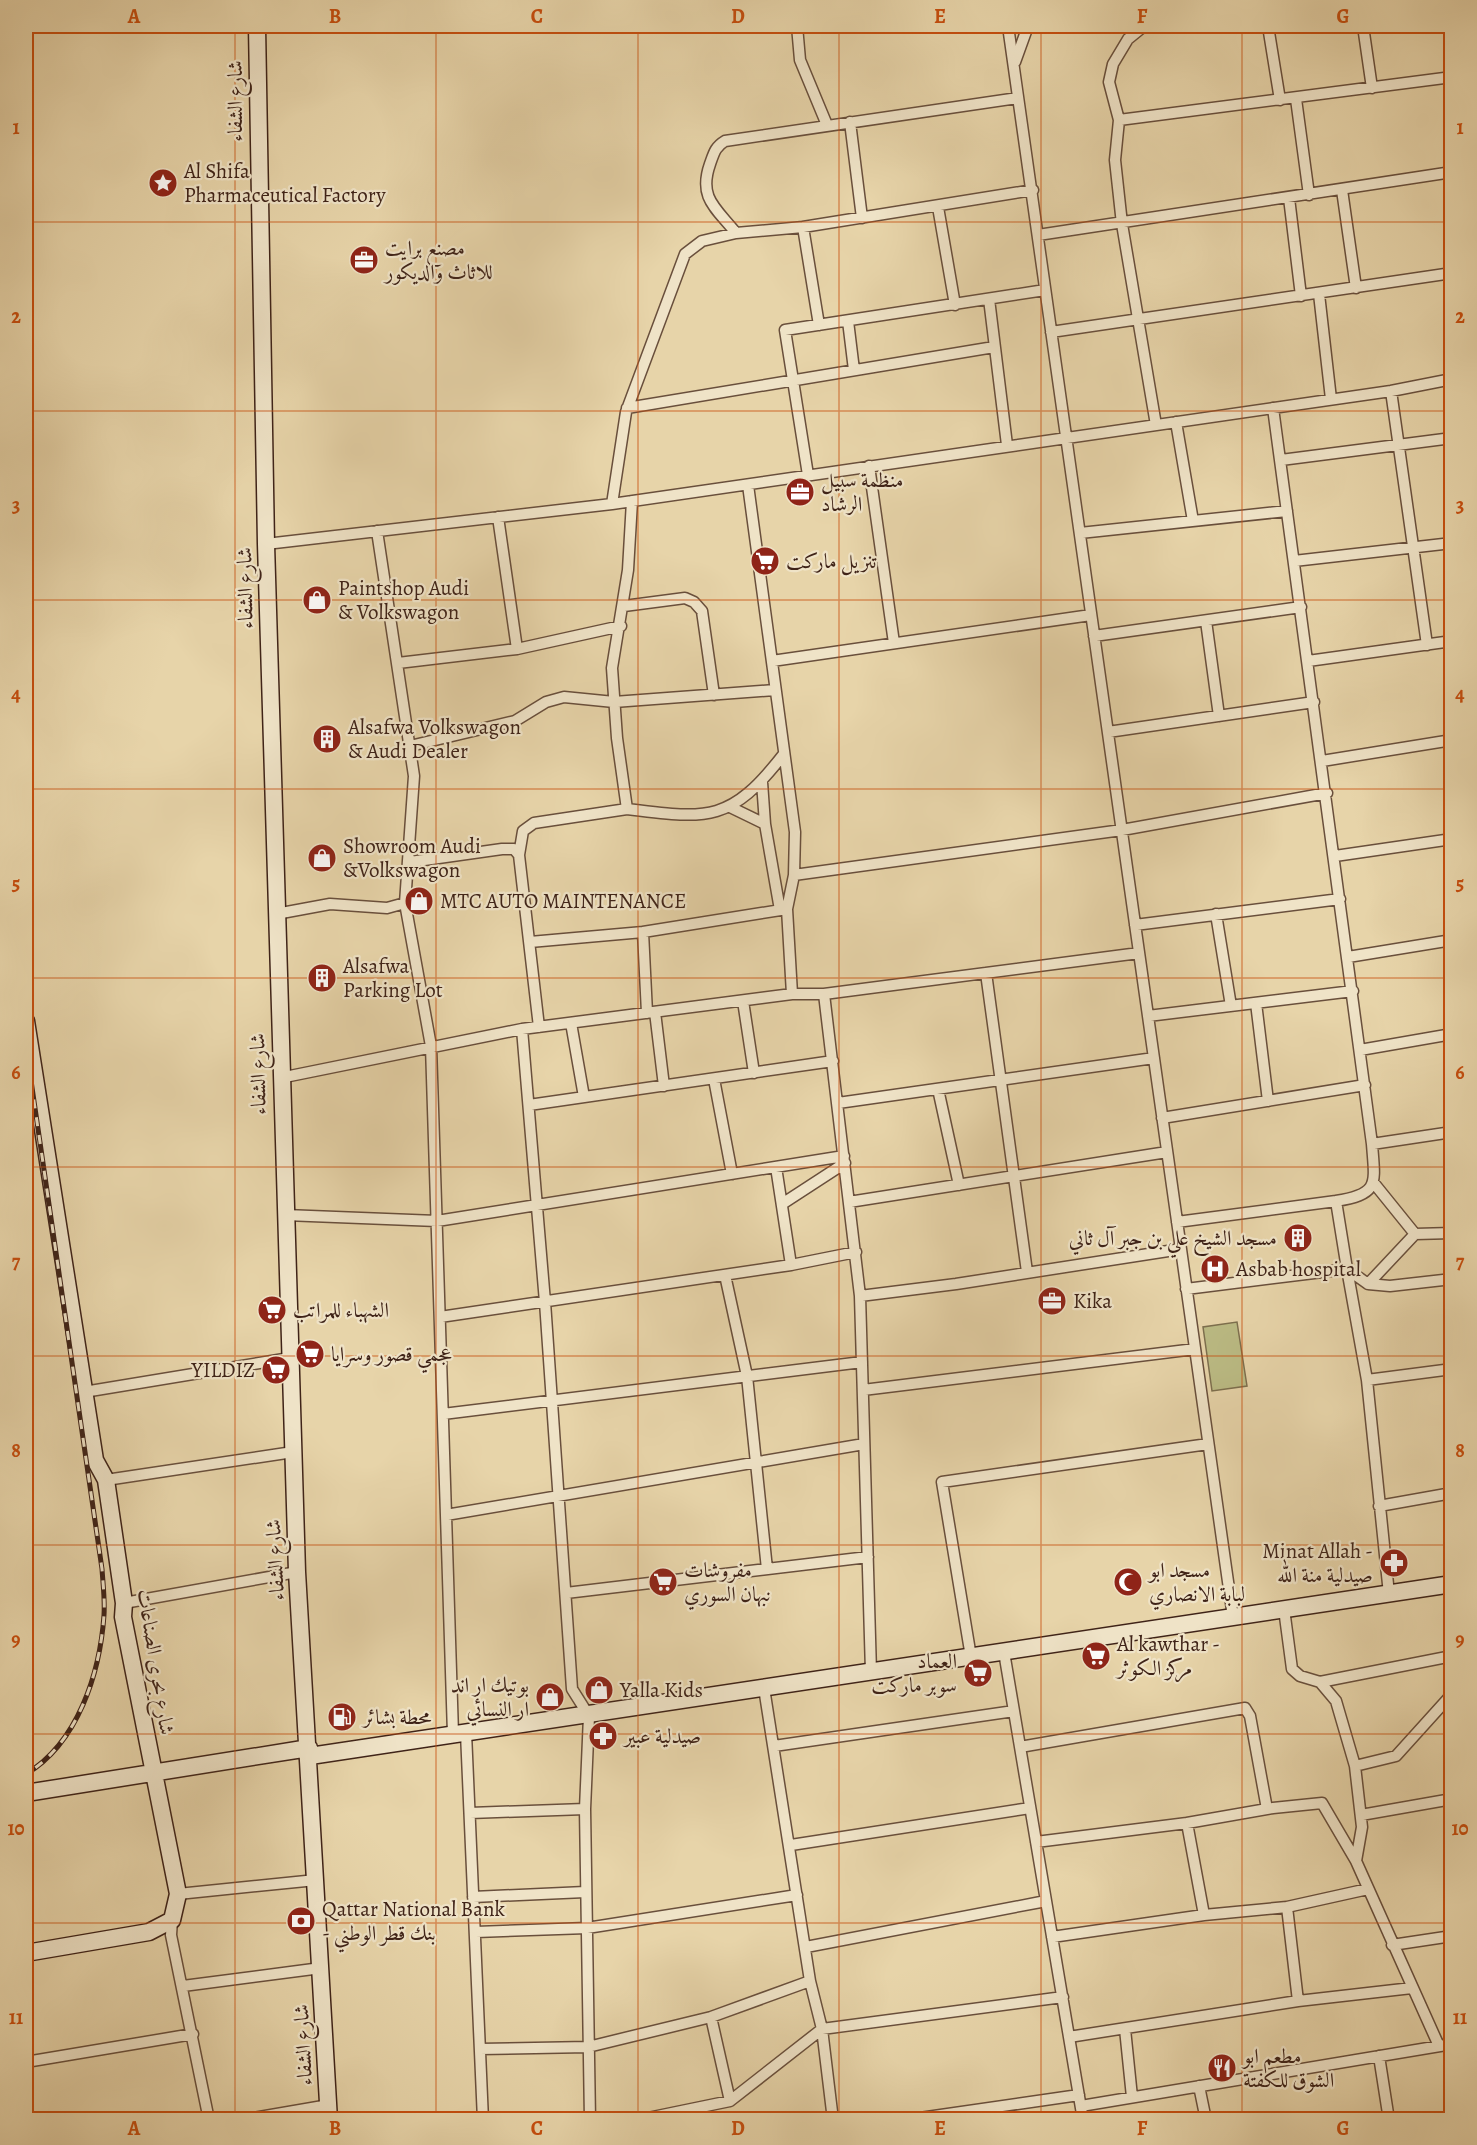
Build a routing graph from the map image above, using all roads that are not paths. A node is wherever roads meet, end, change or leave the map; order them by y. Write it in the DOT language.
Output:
graph roads {
  1 [pos="257,26"];
  2 [pos="797,26"];
  3 [pos="1008,26"];
  4 [pos="1028,26"];
  5 [pos="1144,26"];
  6 [pos="1268,26"];
  7 [pos="1363,26"];
  8 [pos="1014,67"];
  9 [pos="1452,77"];
  10 [pos="1372,88"];
  11 [pos="1018,98"];
  12 [pos="1296,99"];
  13 [pos="1280,100"];
  14 [pos="1119,120"];
  15 [pos="850,122"];
  16 [pos="827,125"];
  17 [pos="1452,172"];
  18 [pos="1033,190"];
  19 [pos="1342,190"];
  20 [pos="1309,195"];
  21 [pos="1289,198"];
  22 [pos="938,207"];
  23 [pos="862,218"];
  24 [pos="1122,224"];
  25 [pos="803,227"];
  26 [pos="736,233"];
  27 [pos="1038,235"];
  28 [pos="1452,273"];
  29 [pos="1356,288"];
  30 [pos="1045,290"];
  31 [pos="1319,294"];
  32 [pos="1301,296"];
  33 [pos="989,299"];
  34 [pos="955,305"];
  35 [pos="1138,318"];
  36 [pos="848,321"];
  37 [pos="819,325"];
  38 [pos="1051,332"];
  39 [pos="994,347"];
  40 [pos="854,370"];
  41 [pos="1452,379"];
  42 [pos="794,380"];
  43 [pos="1391,391"];
  44 [pos="1331,399"];
  45 [pos="627,408"];
  46 [pos="1273,408"];
  47 [pos="1176,422"];
  48 [pos="1156,425"];
  49 [pos="1066,438"];
  50 [pos="1452,438"];
  51 [pos="1007,445"];
  52 [pos="1399,445"];
  53 [pos="1281,460"];
  54 [pos="869,466"];
  55 [pos="808,475"];
  56 [pos="748,485"];
  57 [pos="632,501"];
  58 [pos="612,504"];
  59 [pos="1287,510"];
  60 [pos="498,517"];
  61 [pos="1193,521"];
  62 [pos="377,531"];
  63 [pos="1080,533"];
  64 [pos="1452,543"];
  65 [pos="266,544"];
  66 [pos="1413,548"];
  67 [pos="1294,561"];
  68 [pos="624,606"];
  69 [pos="1300,607"];
  70 [pos="1091,615"];
  71 [pos="1206,621"];
  72 [pos="621,626"];
  73 [pos="1094,636"];
  74 [pos="1452,641"];
  75 [pos="894,644"];
  76 [pos="1427,645"];
  77 [pos="517,649"];
  78 [pos="772,661"];
  79 [pos="1308,661"];
  80 [pos="398,663"];
  81 [pos="776,690"];
  82 [pos="714,695"];
  83 [pos="614,702"];
  84 [pos="1314,702"];
  85 [pos="1219,716"];
  86 [pos="1108,732"];
  87 [pos="1452,740"];
  88 [pos="410,746"];
  89 [pos="783,755"];
  90 [pos="1322,761"];
  91 [pos="762,782"];
  92 [pos="1327,793"];
  93 [pos="730,807"];
  94 [pos="627,809"];
  95 [pos="765,824"];
  96 [pos="1122,830"];
  97 [pos="1452,839"];
  98 [pos="519,855"];
  99 [pos="1335,856"];
  100 [pos="410,862"];
  101 [pos="794,875"];
  102 [pos="1340,898"];
  103 [pos="405,903"];
  104 [pos="784,909"];
  105 [pos="276,914"];
  106 [pos="1216,914"];
  107 [pos="1135,925"];
  108 [pos="643,932"];
  109 [pos="1452,940"];
  110 [pos="530,942"];
  111 [pos="1139,952"];
  112 [pos="1348,957"];
  113 [pos="986,973"];
  114 [pos="1353,991"];
  115 [pos="792,994"];
  116 [pos="824,994"];
  117 [pos="743,1001"];
  118 [pos="1256,1003"];
  119 [pos="1231,1006"];
  120 [pos="651,1013"];
  121 [pos="1148,1016"];
  122 [pos="26,1021"];
  123 [pos="571,1023"];
  124 [pos="539,1027"];
  125 [pos="522,1029"];
  126 [pos="1452,1034"];
  127 [pos="431,1046"];
  128 [pos="1359,1050"];
  129 [pos="1154,1058"];
  130 [pos="833,1061"];
  131 [pos="754,1073"];
  132 [pos="280,1078"];
  133 [pos="714,1079"];
  134 [pos="1001,1080"];
  135 [pos="1365,1085"];
  136 [pos="664,1086"];
  137 [pos="938,1089"];
  138 [pos="584,1097"];
  139 [pos="1268,1101"];
  140 [pos="838,1103"];
  141 [pos="529,1105"];
  142 [pos="1162,1118"];
  143 [pos="1452,1132"];
  144 [pos="1372,1144"];
  145 [pos="1167,1152"];
  146 [pos="844,1160"];
  147 [pos="777,1167"];
  148 [pos="732,1174"];
  149 [pos="1014,1176"];
  150 [pos="1374,1182"];
  151 [pos="959,1185"];
  152 [pos="1336,1201"];
  153 [pos="849,1202"];
  154 [pos="782,1204"];
  155 [pos="536,1205"];
  156 [pos="285,1215"];
  157 [pos="437,1221"];
  158 [pos="1177,1222"];
  159 [pos="1452,1233"];
  160 [pos="1415,1234"];
  161 [pos="1181,1249"];
  162 [pos="856,1252"];
  163 [pos="791,1265"];
  164 [pos="1347,1269"];
  165 [pos="1027,1272"];
  166 [pos="725,1275"];
  167 [pos="1452,1279"];
  168 [pos="1368,1284"];
  169 [pos="1186,1289"];
  170 [pos="860,1296"];
  171 [pos="545,1302"];
  172 [pos="440,1317"];
  173 [pos="1195,1349"];
  174 [pos="290,1358"];
  175 [pos="862,1362"];
  176 [pos="1452,1369"];
  177 [pos="747,1376"];
  178 [pos="1367,1380"];
  179 [pos="863,1390"];
  180 [pos="84,1392"];
  181 [pos="552,1400"];
  182 [pos="443,1414"];
  183 [pos="864,1444"];
  184 [pos="1208,1444"];
  185 [pos="293,1452"];
  186 [pos="756,1463"];
  187 [pos="106,1480"];
  188 [pos="1452,1493"];
  189 [pos="559,1497"];
  190 [pos="1379,1506"];
  191 [pos="446,1515"];
  192 [pos="868,1557"];
  193 [pos="767,1569"];
  194 [pos="297,1572"];
  195 [pos="1452,1584"];
  196 [pos="566,1593"];
  197 [pos="1389,1594"];
  198 [pos="124,1603"];
  199 [pos="1284,1610"];
  200 [pos="1233,1617"];
  201 [pos="1004,1652"];
  202 [pos="1452,1656"];
  203 [pos="971,1657"];
  204 [pos="871,1672"];
  205 [pos="1320,1682"];
  206 [pos="764,1688"];
  207 [pos="1450,1697"];
  208 [pos="1014,1711"];
  209 [pos="589,1716"];
  210 [pos="459,1733"];
  211 [pos="774,1746"];
  212 [pos="1020,1747"];
  213 [pos="309,1752"];
  214 [pos="1355,1766"];
  215 [pos="152,1774"];
  216 [pos="26,1793"];
  217 [pos="1452,1799"];
  218 [pos="1030,1808"];
  219 [pos="585,1809"];
  220 [pos="1267,1809"];
  221 [pos="470,1813"];
  222 [pos="1361,1815"];
  223 [pos="1187,1823"];
  224 [pos="1036,1842"];
  225 [pos="790,1845"];
  226 [pos="1356,1861"];
  227 [pos="316,1880"];
  228 [pos="1368,1889"];
  229 [pos="585,1892"];
  230 [pos="178,1894"];
  231 [pos="797,1895"];
  232 [pos="473,1897"];
  233 [pos="1046,1902"];
  234 [pos="1287,1906"];
  235 [pos="1203,1915"];
  236 [pos="172,1920"];
  237 [pos="587,1928"];
  238 [pos="476,1932"];
  239 [pos="1452,1936"];
  240 [pos="1052,1937"];
  241 [pos="1392,1945"];
  242 [pos="806,1947"];
  243 [pos="26,1953"];
  244 [pos="321,1968"];
  245 [pos="810,1981"];
  246 [pos="183,1986"];
  247 [pos="1412,1988"];
  248 [pos="1063,1997"];
  249 [pos="1298,2001"];
  250 [pos="711,2017"];
  251 [pos="822,2029"];
  252 [pos="1125,2029"];
  253 [pos="193,2034"];
  254 [pos="1069,2037"];
  255 [pos="1452,2044"];
  256 [pos="1439,2046"];
  257 [pos="588,2047"];
  258 [pos="480,2049"];
  259 [pos="1378,2056"];
  260 [pos="26,2062"];
  261 [pos="1199,2086"];
  262 [pos="1132,2097"];
  263 [pos="1080,2100"];
  264 [pos="730,2101"];
  265 [pos="329,2112"];
  266 [pos="209,2120"];
  267 [pos="242,2120"];
  268 [pos="483,2120"];
  269 [pos="590,2120"];
  270 [pos="638,2120"];
  271 [pos="833,2120"];
  272 [pos="906,2120"];
  273 [pos="1083,2120"];
  274 [pos="1206,2120"];
  275 [pos="1389,2120"];
  1 -- 65 [label="street, شارع الشفاء"];
  2 -- 16 [label="street"];
  3 -- 8 [label="street"];
  4 -- 8 [label="street"];
  5 -- 14 [label="street"];
  6 -- 13 [label="street"];
  7 -- 10 [label="street"];
  8 -- 11 [label="street"];
  9 -- 10 [label="street"];
  10 -- 12 [label="street"];
  11 -- 15 [label="street"];
  11 -- 18 [label="street"];
  12 -- 13 [label="street"];
  12 -- 20 [label="street"];
  13 -- 14 [label="street"];
  14 -- 24 [label="street"];
  15 -- 16 [label="street"];
  15 -- 23 [label="street"];
  16 -- 26 [label="street"];
  17 -- 19 [label="street"];
  18 -- 22 [label="street"];
  18 -- 27 [label="street"];
  19 -- 20 [label="street"];
  19 -- 29 [label="street"];
  20 -- 21 [label="street"];
  21 -- 24 [label="street"];
  21 -- 32 [label="street"];
  22 -- 23 [label="street"];
  22 -- 34 [label="street"];
  23 -- 25 [label="street"];
  24 -- 27 [label="street"];
  24 -- 35 [label="street"];
  25 -- 26 [label="street"];
  25 -- 37 [label="street"];
  26 -- 45 [label="street"];
  27 -- 30 [label="street"];
  28 -- 29 [label="street"];
  29 -- 31 [label="street"];
  30 -- 33 [label="street"];
  30 -- 38 [label="street"];
  31 -- 32 [label="street"];
  31 -- 44 [label="street"];
  32 -- 35 [label="street"];
  33 -- 34 [label="street"];
  33 -- 39 [label="street"];
  34 -- 36 [label="street"];
  35 -- 38 [label="street"];
  35 -- 48 [label="street"];
  36 -- 37 [label="street"];
  36 -- 40 [label="street"];
  37 -- 42 [label="street"];
  38 -- 49 [label="street"];
  39 -- 40 [label="street"];
  39 -- 51 [label="street"];
  40 -- 42 [label="street"];
  41 -- 43 [label="street"];
  42 -- 45 [label="street"];
  42 -- 55 [label="street"];
  43 -- 44 [label="street"];
  43 -- 52 [label="street"];
  44 -- 46 [label="street"];
  45 -- 58 [label="street"];
  46 -- 47 [label="street"];
  46 -- 53 [label="street"];
  47 -- 48 [label="street"];
  47 -- 61 [label="street"];
  48 -- 49 [label="street"];
  49 -- 51 [label="street"];
  49 -- 63 [label="street"];
  50 -- 52 [label="street"];
  51 -- 54 [label="street"];
  52 -- 53 [label="street"];
  52 -- 66 [label="street"];
  53 -- 59 [label="street"];
  54 -- 55 [label="street"];
  54 -- 75 [label="street"];
  55 -- 56 [label="street"];
  56 -- 57 [label="street"];
  56 -- 78 [label="street"];
  57 -- 58 [label="street"];
  57 -- 68 [label="street"];
  58 -- 60 [label="street"];
  59 -- 61 [label="street"];
  59 -- 67 [label="street"];
  60 -- 62 [label="street"];
  60 -- 77 [label="street"];
  61 -- 63 [label="street"];
  62 -- 65 [label="street"];
  62 -- 80 [label="street"];
  63 -- 70 [label="street"];
  64 -- 66 [label="street"];
  65 -- 105 [label="street, شارع الشفاء"];
  66 -- 67 [label="street"];
  66 -- 76 [label="street"];
  67 -- 69 [label="street"];
  68 -- 72 [label="street"];
  68 -- 82 [label="street"];
  69 -- 71 [label="street"];
  69 -- 79 [label="street"];
  70 -- 73 [label="street"];
  70 -- 75 [label="street"];
  71 -- 73 [label="street"];
  71 -- 85 [label="street"];
  72 -- 77 [label="street"];
  72 -- 83 [label="street"];
  73 -- 86 [label="street"];
  74 -- 76 [label="street"];
  75 -- 78 [label="street"];
  76 -- 79 [label="street"];
  77 -- 80 [label="street"];
  78 -- 81 [label="street"];
  79 -- 84 [label="street"];
  80 -- 88 [label="street"];
  81 -- 82 [label="street"];
  81 -- 89 [label="street"];
  82 -- 83 [label="street"];
  83 -- 88 [label="street"];
  83 -- 94 [label="street"];
  84 -- 85 [label="street"];
  84 -- 90 [label="street"];
  85 -- 86 [label="street"];
  86 -- 96 [label="street"];
  87 -- 90 [label="street"];
  88 -- 100 [label="street"];
  89 -- 91 [label="street"];
  89 -- 101 [label="street"];
  90 -- 92 [label="street"];
  91 -- 93 [label="street"];
  91 -- 95 [label="street"];
  92 -- 96 [label="street"];
  92 -- 99 [label="street"];
  93 -- 94 [label="street"];
  93 -- 95 [label="street"];
  94 -- 98 [label="street"];
  95 -- 104 [label="street"];
  96 -- 101 [label="street"];
  96 -- 107 [label="street"];
  97 -- 99 [label="street"];
  98 -- 100 [label="street"];
  98 -- 110 [label="street"];
  99 -- 102 [label="street"];
  100 -- 103 [label="street"];
  101 -- 104 [label="street"];
  102 -- 106 [label="street"];
  102 -- 112 [label="street"];
  103 -- 105 [label="street"];
  103 -- 127 [label="street"];
  104 -- 108 [label="street"];
  104 -- 115 [label="street"];
  105 -- 132 [label="street, شارع الشفاء"];
  106 -- 107 [label="street"];
  106 -- 119 [label="street"];
  107 -- 111 [label="street"];
  108 -- 110 [label="street"];
  108 -- 120 [label="street"];
  109 -- 112 [label="street"];
  110 -- 124 [label="street"];
  111 -- 113 [label="street"];
  111 -- 121 [label="street"];
  112 -- 114 [label="street"];
  113 -- 116 [label="street"];
  113 -- 134 [label="street"];
  114 -- 118 [label="street"];
  114 -- 128 [label="street"];
  115 -- 116 [label="street"];
  115 -- 117 [label="street"];
  116 -- 130 [label="street"];
  117 -- 120 [label="street"];
  117 -- 131 [label="street"];
  118 -- 119 [label="street"];
  118 -- 139 [label="street"];
  119 -- 121 [label="street"];
  120 -- 123 [label="street"];
  120 -- 136 [label="street"];
  121 -- 129 [label="street"];
  122 -- 180 [label="street, شارع بحرى الصناعات"];
  123 -- 124 [label="street"];
  123 -- 138 [label="street"];
  124 -- 125 [label="street"];
  125 -- 127 [label="street"];
  125 -- 141 [label="street"];
  126 -- 128 [label="street"];
  127 -- 132 [label="street"];
  127 -- 157 [label="street"];
  128 -- 135 [label="street"];
  129 -- 134 [label="street"];
  129 -- 142 [label="street"];
  130 -- 131 [label="street"];
  130 -- 140 [label="street"];
  131 -- 133 [label="street"];
  132 -- 156 [label="street, شارع الشفاء"];
  133 -- 136 [label="street"];
  133 -- 148 [label="street"];
  134 -- 137 [label="street"];
  134 -- 149 [label="street"];
  135 -- 139 [label="street"];
  135 -- 144 [label="street"];
  136 -- 138 [label="street"];
  137 -- 140 [label="street"];
  137 -- 151 [label="street"];
  138 -- 141 [label="street"];
  139 -- 142 [label="street"];
  140 -- 146 [label="street"];
  141 -- 155 [label="street"];
  142 -- 145 [label="street"];
  143 -- 144 [label="street"];
  144 -- 150 [label="street"];
  145 -- 149 [label="street"];
  145 -- 158 [label="street"];
  146 -- 147 [label="street"];
  146 -- 153 [label="street"];
  146 -- 154 [label="street"];
  147 -- 148 [label="street"];
  147 -- 154 [label="street"];
  148 -- 155 [label="street"];
  149 -- 151 [label="street"];
  149 -- 165 [label="street"];
  150 -- 152 [label="street"];
  150 -- 160 [label="street"];
  151 -- 153 [label="street"];
  152 -- 158 [label="street"];
  152 -- 164 [label="street"];
  153 -- 162 [label="street"];
  154 -- 163 [label="street"];
  155 -- 157 [label="street"];
  155 -- 171 [label="street"];
  156 -- 157 [label="street"];
  156 -- 174 [label="street, شارع الشفاء"];
  157 -- 172 [label="street"];
  158 -- 161 [label="street"];
  159 -- 160 [label="street"];
  160 -- 168 [label="street"];
  161 -- 165 [label="street"];
  161 -- 169 [label="street"];
  162 -- 163 [label="street"];
  162 -- 170 [label="street"];
  163 -- 166 [label="street"];
  164 -- 168 [label="street"];
  164 -- 169 [label="street"];
  164 -- 178 [label="street"];
  165 -- 170 [label="street"];
  166 -- 171 [label="street"];
  166 -- 177 [label="street"];
  167 -- 168 [label="street"];
  169 -- 173 [label="street"];
  170 -- 175 [label="street"];
  171 -- 172 [label="street"];
  171 -- 181 [label="street"];
  172 -- 182 [label="street"];
  173 -- 179 [label="street"];
  173 -- 184 [label="street"];
  174 -- 180 [label="street"];
  174 -- 185 [label="street, شارع الشفاء"];
  175 -- 177 [label="street"];
  175 -- 179 [label="street"];
  176 -- 178 [label="street"];
  177 -- 181 [label="street"];
  177 -- 186 [label="street"];
  178 -- 190 [label="street"];
  179 -- 183 [label="street"];
  180 -- 187 [label="street, شارع بحرى الصناعات"];
  181 -- 182 [label="street"];
  181 -- 189 [label="street"];
  182 -- 191 [label="street"];
  183 -- 186 [label="street"];
  183 -- 192 [label="street"];
  184 -- 200 [label="street"];
  184 -- 203 [label="street"];
  185 -- 187 [label="street"];
  185 -- 194 [label="street, شارع الشفاء"];
  186 -- 189 [label="street"];
  186 -- 193 [label="street"];
  187 -- 198 [label="street, شارع بحرى الصناعات"];
  188 -- 190 [label="street"];
  189 -- 191 [label="street"];
  189 -- 196 [label="street"];
  190 -- 197 [label="street"];
  191 -- 210 [label="street"];
  192 -- 193 [label="street"];
  192 -- 204 [label="street"];
  193 -- 196 [label="street"];
  194 -- 198 [label="street"];
  194 -- 213 [label="street, شارع الشفاء"];
  195 -- 197 [label="street"];
  196 -- 209 [label="street"];
  197 -- 199 [label="street"];
  198 -- 215 [label="street, شارع بحرى الصناعات"];
  199 -- 200 [label="street"];
  199 -- 205 [label="street"];
  200 -- 201 [label="street"];
  201 -- 203 [label="street"];
  201 -- 208 [label="street"];
  202 -- 205 [label="street"];
  203 -- 204 [label="street"];
  204 -- 206 [label="street"];
  205 -- 214 [label="street"];
  206 -- 209 [label="street"];
  206 -- 211 [label="street"];
  207 -- 214 [label="street"];
  208 -- 211 [label="street"];
  208 -- 212 [label="street"];
  209 -- 210 [label="street"];
  209 -- 219 [label="street"];
  210 -- 213 [label="street"];
  210 -- 221 [label="street"];
  211 -- 225 [label="street"];
  212 -- 218 [label="street"];
  212 -- 220 [label="street"];
  213 -- 215 [label="street"];
  213 -- 227 [label="street, شارع الشفاء"];
  214 -- 222 [label="street"];
  215 -- 216 [label="street"];
  215 -- 230 [label="street, شارع بحرى الصناعات"];
  217 -- 222 [label="street"];
  218 -- 224 [label="street"];
  218 -- 225 [label="street"];
  219 -- 221 [label="street"];
  219 -- 229 [label="street"];
  220 -- 223 [label="street"];
  220 -- 226 [label="street"];
  221 -- 232 [label="street"];
  222 -- 226 [label="street"];
  223 -- 224 [label="street"];
  223 -- 235 [label="street"];
  224 -- 233 [label="street"];
  225 -- 231 [label="street"];
  226 -- 228 [label="street"];
  227 -- 230 [label="street"];
  227 -- 244 [label="street, شارع الشفاء"];
  228 -- 234 [label="street"];
  228 -- 241 [label="street"];
  229 -- 232 [label="street"];
  229 -- 237 [label="street"];
  230 -- 236 [label="street, شارع بحرى الصناعات"];
  231 -- 237 [label="street"];
  231 -- 242 [label="street"];
  232 -- 238 [label="street"];
  233 -- 240 [label="street"];
  233 -- 242 [label="street"];
  234 -- 235 [label="street"];
  234 -- 249 [label="street"];
  235 -- 240 [label="street"];
  236 -- 243 [label="street"];
  236 -- 246 [label="street"];
  237 -- 238 [label="street"];
  237 -- 257 [label="street"];
  238 -- 258 [label="street"];
  239 -- 241 [label="street"];
  240 -- 248 [label="street"];
  241 -- 247 [label="street"];
  242 -- 245 [label="street"];
  244 -- 246 [label="street"];
  244 -- 265 [label="street, شارع الشفاء"];
  245 -- 250 [label="street"];
  245 -- 251 [label="street"];
  246 -- 253 [label="street"];
  247 -- 249 [label="street"];
  247 -- 256 [label="street"];
  248 -- 251 [label="street"];
  248 -- 254 [label="street"];
  249 -- 252 [label="street"];
  250 -- 257 [label="street"];
  250 -- 264 [label="street"];
  251 -- 264 [label="street"];
  251 -- 271 [label="street"];
  252 -- 254 [label="street"];
  252 -- 262 [label="street"];
  253 -- 260 [label="street"];
  253 -- 266 [label="street"];
  254 -- 263 [label="street"];
  255 -- 256 [label="street"];
  256 -- 259 [label="street"];
  257 -- 258 [label="street"];
  257 -- 269 [label="street"];
  258 -- 268 [label="street"];
  259 -- 261 [label="street"];
  259 -- 275 [label="street"];
  261 -- 262 [label="street"];
  261 -- 274 [label="street"];
  262 -- 263 [label="street"];
  263 -- 272 [label="street"];
  263 -- 273 [label="street"];
  264 -- 270 [label="street"];
  265 -- 267 [label="street"];
}
